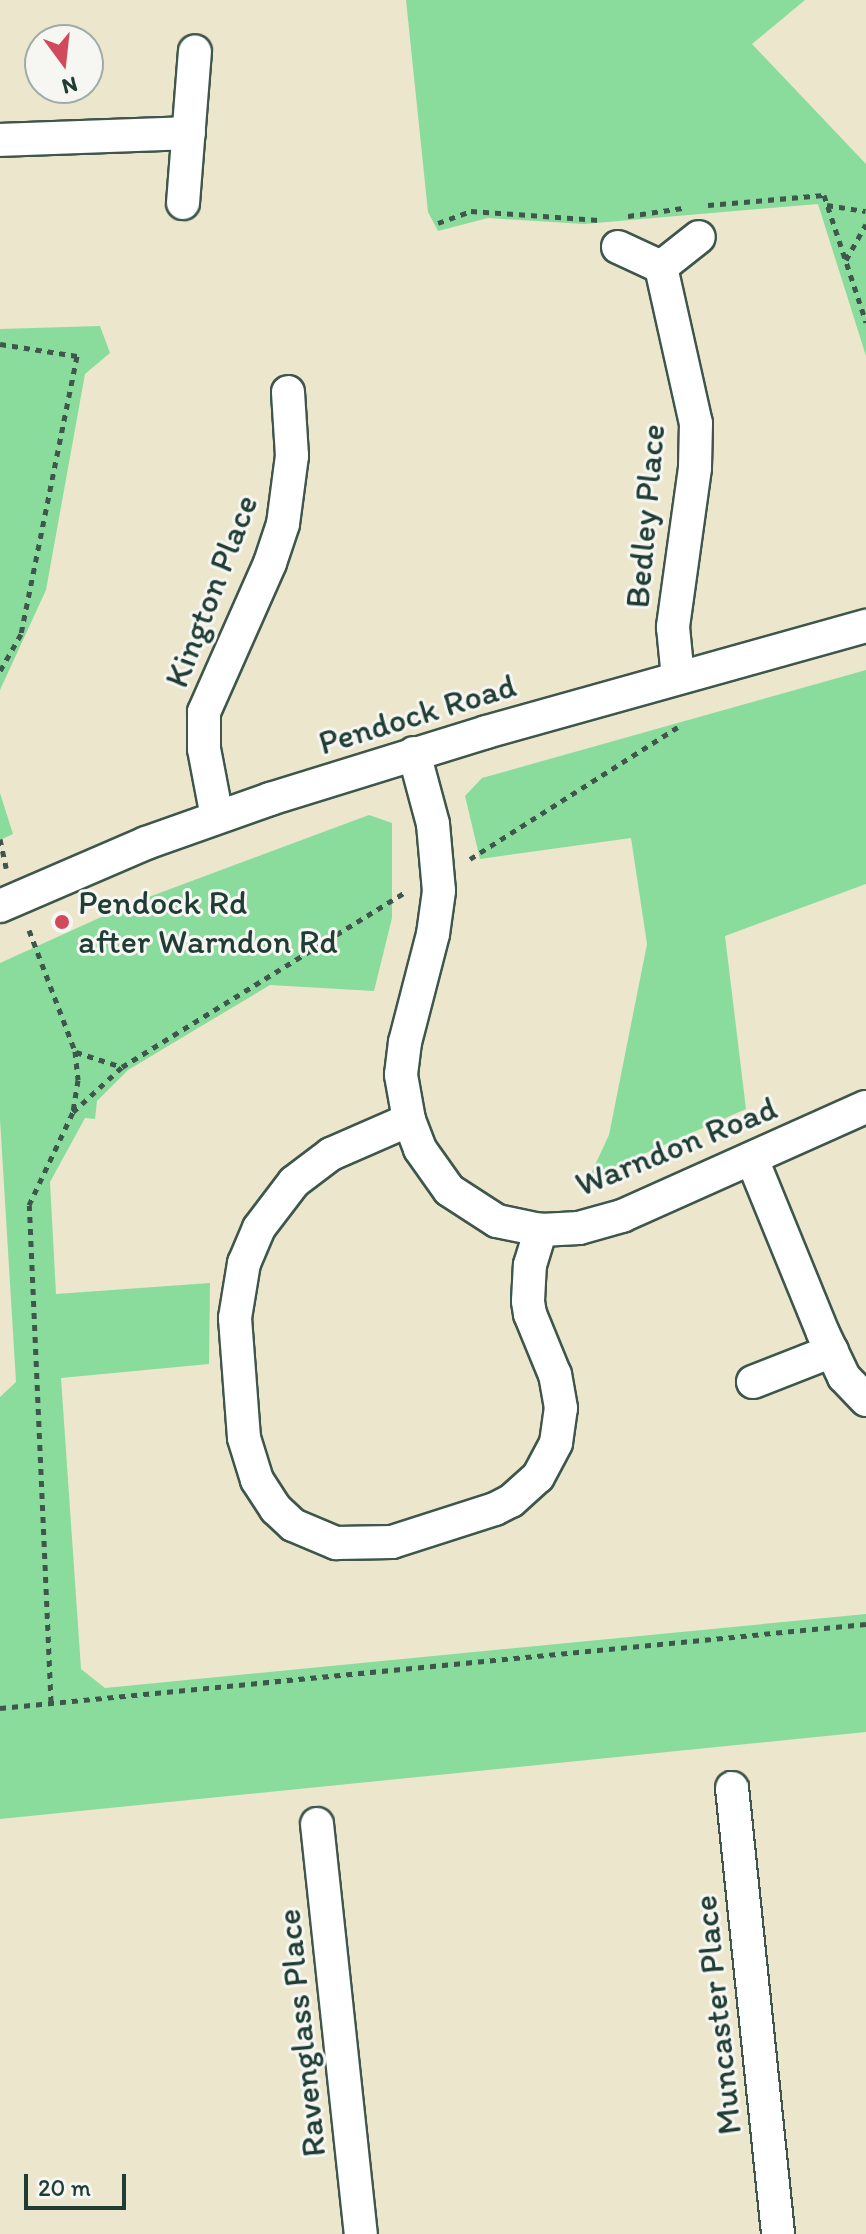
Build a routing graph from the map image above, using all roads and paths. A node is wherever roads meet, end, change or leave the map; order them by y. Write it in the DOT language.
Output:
graph roads {
  1 [pos="195,51"];
  2 [pos="189,133"];
  3 [pos="0,140"];
  4 [pos="183,203"];
  5 [pos="704,205"];
  6 [pos="827,205"];
  7 [pos="866,211"];
  8 [pos="694,222"];
  9 [pos="438,223"];
  10 [pos="866,224"];
  11 [pos="618,247"];
  12 [pos="846,261"];
  13 [pos="661,267"];
  14 [pos="866,322"];
  15 [pos="0,344"];
  16 [pos="288,392"];
  17 [pos="866,626"];
  18 [pos="0,671"];
  19 [pos="678,678"];
  20 [pos="678,727"];
  21 [pos="414,753"];
  22 [pos="217,817"];
  23 [pos="469,860"];
  24 [pos="407,892"];
  25 [pos="7,903"];
  26 [pos="75,1051"];
  27 [pos="122,1067"];
  28 [pos="866,1107"];
  29 [pos="73,1112"];
  30 [pos="409,1120"];
  31 [pos="752,1159"];
  32 [pos="541,1230"];
  33 [pos="832,1351"];
  34 [pos="753,1382"];
  35 [pos="866,1400"];
  36 [pos="866,1624"];
  37 [pos="51,1702"];
  38 [pos="0,1708"];
  39 [pos="732,1788"];
  40 [pos="317,1824"];
  41 [pos="361,2234"];
  42 [pos="778,2234"];
  1 -- 2 [label="street"];
  2 -- 3 [label="street"];
  2 -- 4 [label="street"];
  5 -- 6 [label="path"];
  6 -- 7 [label="path"];
  6 -- 12 [label="path"];
  8 -- 9 [label="path"];
  8 -- 13 [label="street"];
  10 -- 12 [label="path"];
  11 -- 13 [label="street"];
  12 -- 14 [label="path"];
  13 -- 19 [label="street, Bedley Place"];
  15 -- 18 [label="path"];
  16 -- 22 [label="street, Kington Place"];
  17 -- 19 [label="street, Pendock Road"];
  19 -- 21 [label="street, Pendock Road"];
  20 -- 23 [label="path"];
  21 -- 22 [label="street, Pendock Road"];
  21 -- 30 [label="street, Warndon Road"];
  22 -- 25 [label="street, Pendock Road"];
  24 -- 27 [label="path"];
  25 -- 26 [label="path"];
  26 -- 27 [label="path"];
  26 -- 29 [label="path"];
  27 -- 29 [label="path"];
  28 -- 31 [label="street, Warndon Road"];
  29 -- 37 [label="path"];
  30 -- 32 [label="street, Warndon Road"];
  30 -- 32 [label="street"];
  31 -- 32 [label="street, Warndon Road"];
  31 -- 33 [label="street"];
  33 -- 34 [label="street"];
  33 -- 35 [label="street"];
  36 -- 37 [label="path"];
  37 -- 38 [label="path"];
  39 -- 42 [label="street, Muncaster Place"];
  40 -- 41 [label="street, Ravenglass Place"];
}
